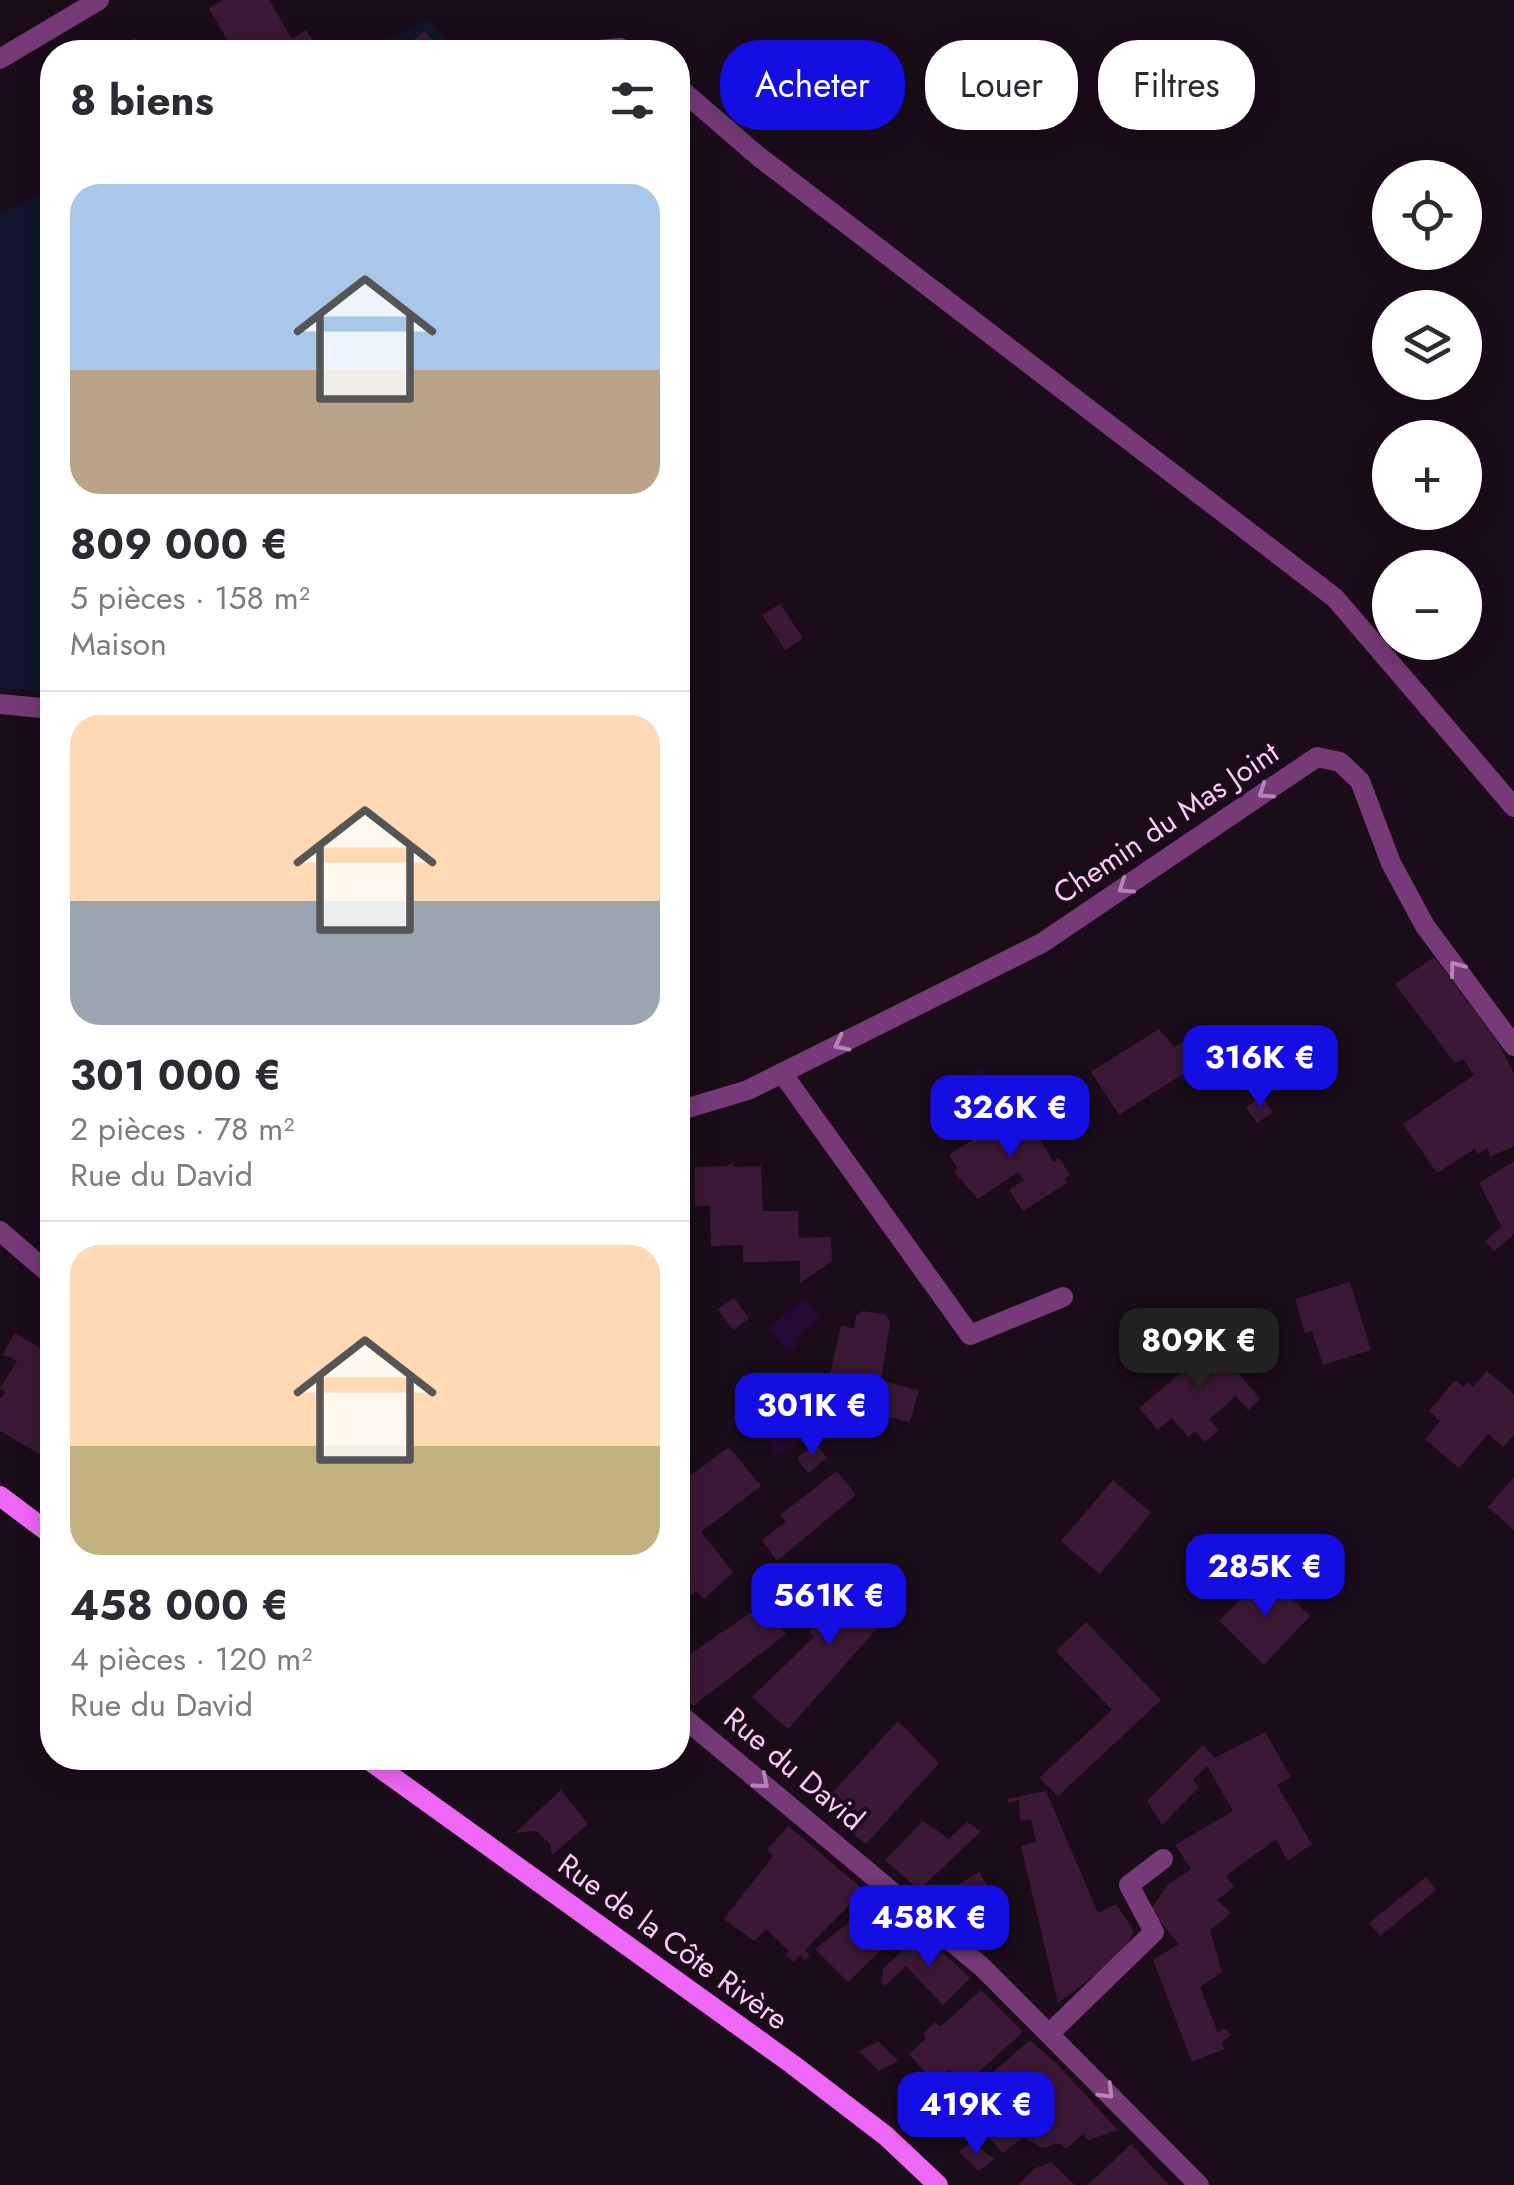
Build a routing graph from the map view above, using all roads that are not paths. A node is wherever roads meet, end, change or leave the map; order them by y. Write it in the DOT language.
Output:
graph roads {
  1 [pos="99,0"];
  2 [pos="0,59"];
  3 [pos="690,98"];
  4 [pos="0,704"];
  5 [pos="40,708"];
  6 [pos="1514,807"];
  7 [pos="1514,1046"];
  8 [pos="782,1074"];
  9 [pos="690,1107"];
  10 [pos="0,1231"];
  11 [pos="40,1266"];
  12 [pos="1063,1297"];
  13 [pos="0,1496"];
  14 [pos="40,1526"];
  15 [pos="690,1723"];
  16 [pos="383,1770"];
  17 [pos="1162,1858"];
  18 [pos="1049,2034"];
  19 [pos="938,2185"];
  20 [pos="1199,2185"];
  1 -- 2 [label="street"];
  3 -- 6 [label="street"];
  4 -- 5 [label="street"];
  7 -- 8 [label="street, Chemin du Mas Joint, one-way"];
  8 -- 9 [label="street, Chemin du Mas Joint"];
  8 -- 12 [label="street"];
  10 -- 11 [label="street"];
  13 -- 14 [label="street"];
  15 -- 18 [label="street, Rue du David, one-way"];
  16 -- 19 [label="street, Rue de la Côte Rivère"];
  17 -- 18 [label="street"];
  18 -- 20 [label="street, Rue du David, one-way"];
}
